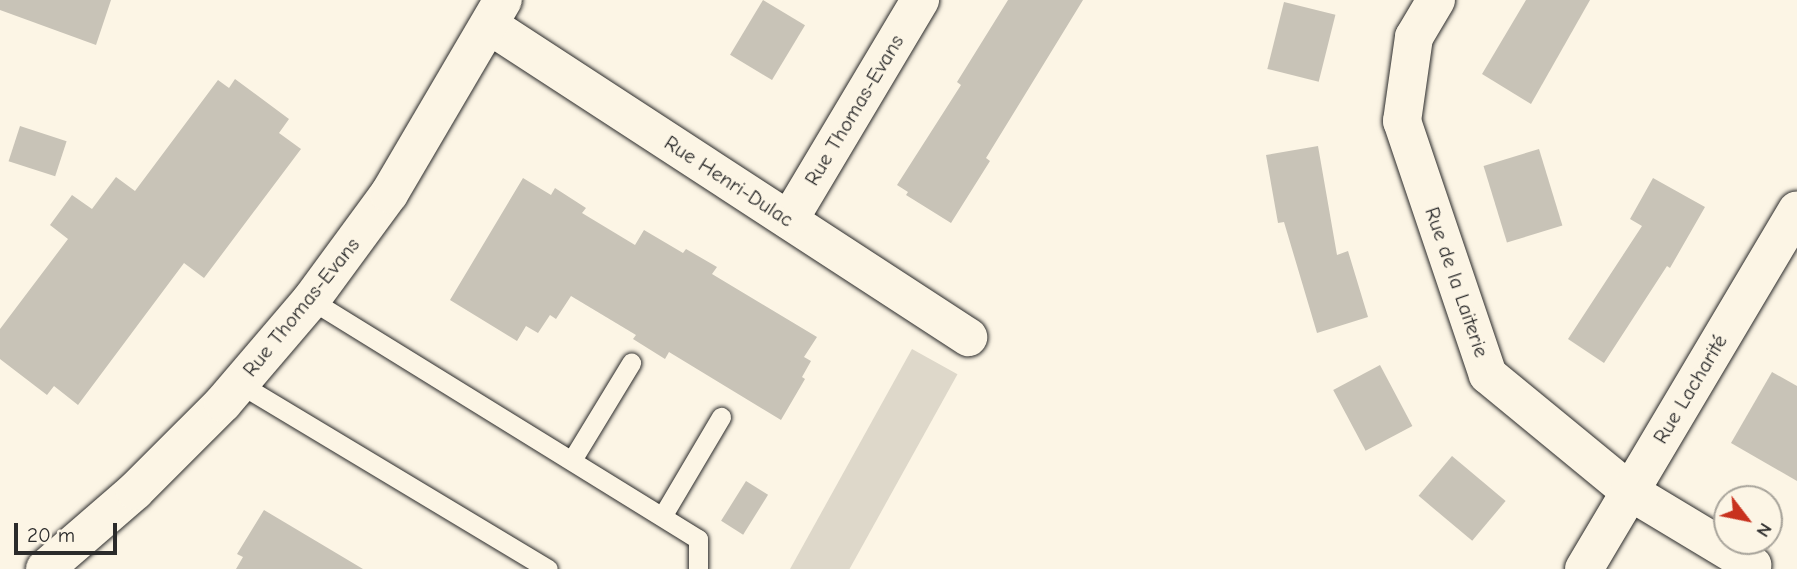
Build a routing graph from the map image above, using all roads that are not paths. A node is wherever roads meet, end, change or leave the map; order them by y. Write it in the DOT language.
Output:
graph roads {
  1 [pos="920,0"];
  2 [pos="1436,0"];
  3 [pos="496,13"];
  4 [pos="1797,210"];
  5 [pos="789,220"];
  6 [pos="311,300"];
  7 [pos="968,337"];
  8 [pos="631,363"];
  9 [pos="240,384"];
  10 [pos="721,417"];
  11 [pos="572,460"];
  12 [pos="1629,491"];
  13 [pos="663,515"];
  14 [pos="1752,565"];
  15 [pos="45,569"];
  16 [pos="548,569"];
  17 [pos="698,569"];
  18 [pos="1584,569"];
  1 -- 5 [label="street, Rue Thomas-Evans"];
  2 -- 12 [label="street, Rue de la Laiterie"];
  3 -- 5 [label="street, Rue Henri-Dulac"];
  3 -- 6 [label="street, Rue Thomas-Evans"];
  4 -- 12 [label="street, Rue Lacharité"];
  5 -- 7 [label="street, Rue Henri-Dulac"];
  6 -- 9 [label="street, Rue Thomas-Evans"];
  6 -- 11 [label="lane"];
  8 -- 11 [label="lane"];
  9 -- 15 [label="street, Rue Thomas-Evans"];
  9 -- 16 [label="lane"];
  10 -- 13 [label="lane"];
  11 -- 13 [label="lane"];
  12 -- 14 [label="street, Rue de la Laiterie"];
  12 -- 18 [label="street, Rue Lacharité"];
  13 -- 17 [label="lane"];
}
